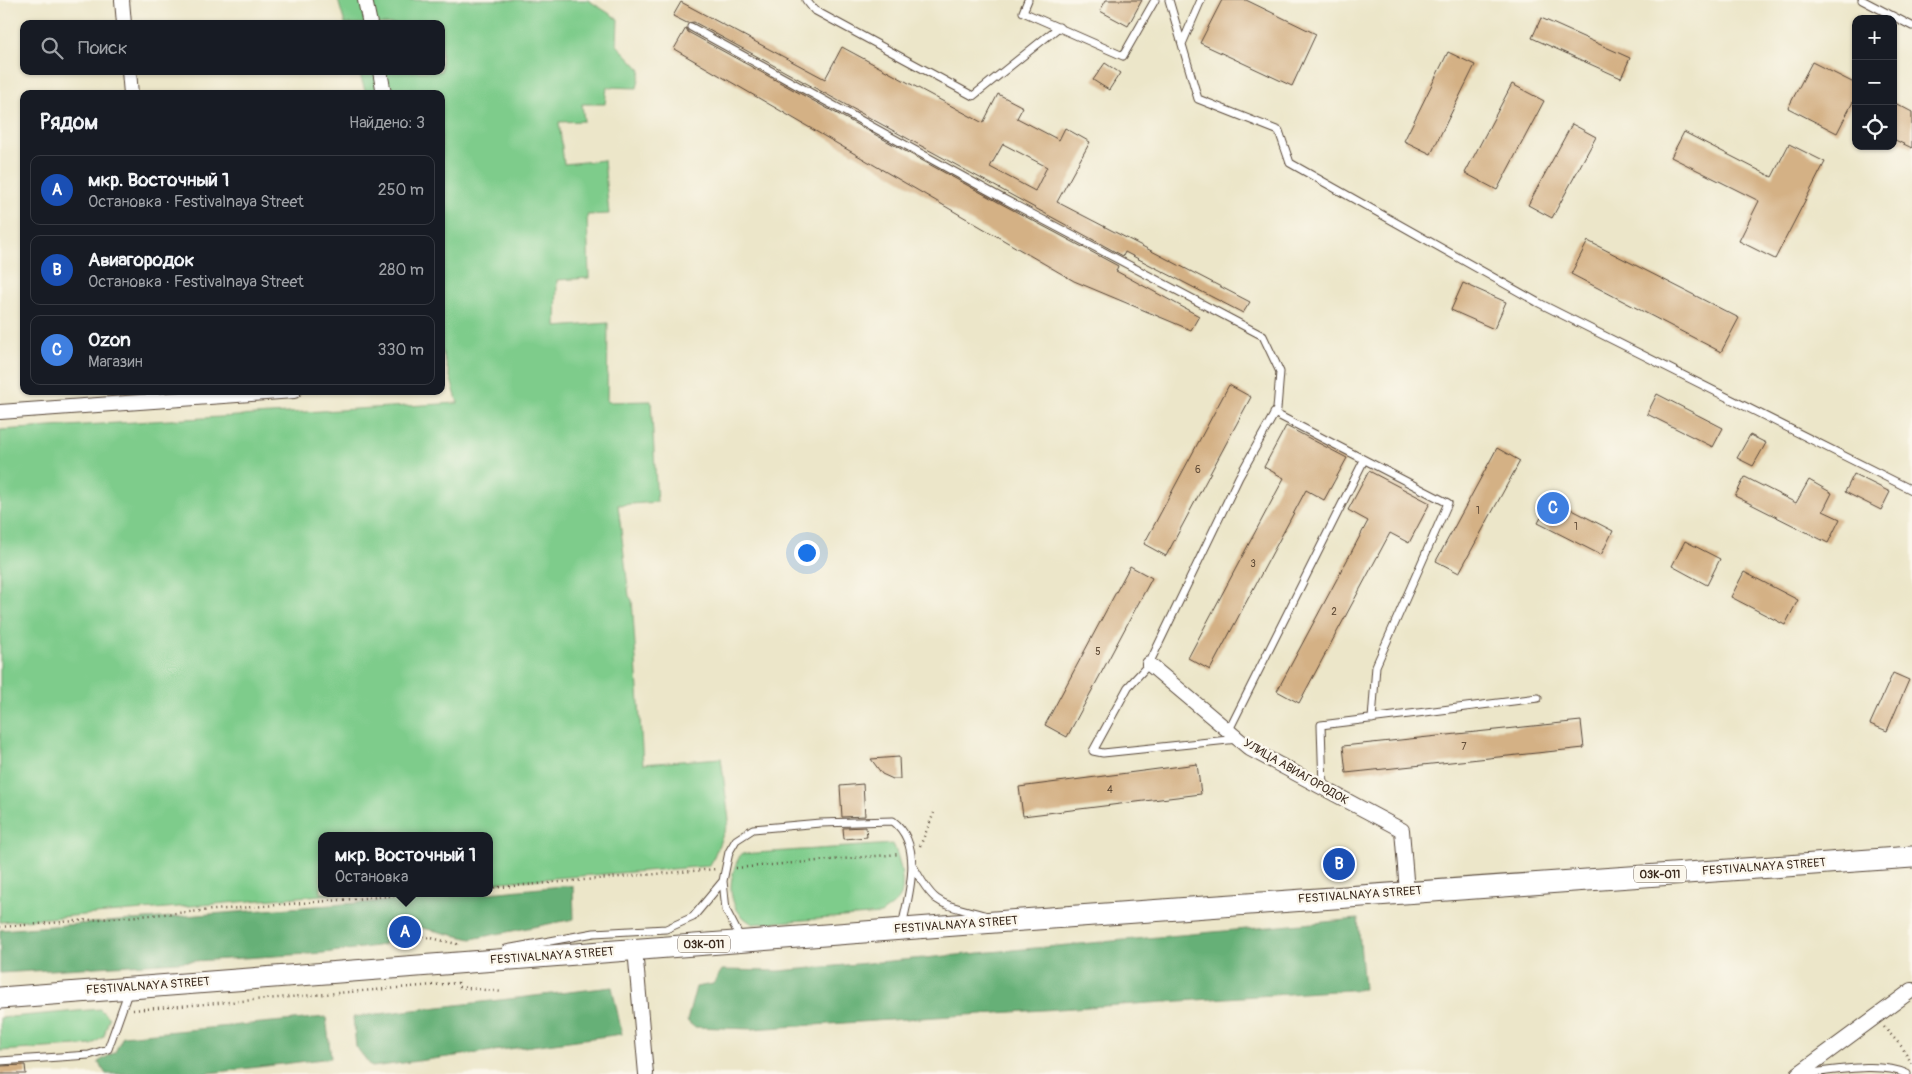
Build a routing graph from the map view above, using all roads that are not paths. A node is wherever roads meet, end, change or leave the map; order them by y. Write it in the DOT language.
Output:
graph roads {
  1 [pos="122,0"];
  2 [pos="365,0"];
  3 [pos="806,0"];
  4 [pos="1028,0"];
  5 [pos="1155,0"];
  6 [pos="1169,0"];
  7 [pos="1201,0"];
  8 [pos="1862,0"];
  9 [pos="124,20"];
  10 [pos="369,20"];
  11 [pos="1912,26"];
  12 [pos="690,27"];
  13 [pos="1059,27"];
  14 [pos="1182,44"];
  15 [pos="129,75"];
  16 [pos="381,75"];
  17 [pos="131,90"];
  18 [pos="383,90"];
  19 [pos="188,395"];
  20 [pos="162,396"];
  21 [pos="0,412"];
  22 [pos="1274,414"];
  23 [pos="1364,460"];
  24 [pos="1912,490"];
  25 [pos="1150,664"];
  26 [pos="1538,698"];
  27 [pos="1372,719"];
  28 [pos="1234,735"];
  29 [pos="1323,788"];
  30 [pos="1912,857"];
  31 [pos="912,863"];
  32 [pos="722,881"];
  33 [pos="1407,892"];
  34 [pos="1008,921"];
  35 [pos="901,929"];
  36 [pos="742,941"];
  37 [pos="635,950"];
  38 [pos="417,966"];
  39 [pos="130,988"];
  40 [pos="1912,990"];
  41 [pos="0,998"];
  42 [pos="0,1061"];
  43 [pos="646,1074"];
  44 [pos="1800,1074"];
  45 [pos="1907,1074"];
  1 -- 9 [label="street"];
  2 -- 10 [label="street"];
  3 -- 13 [label="lane"];
  4 -- 13 [label="lane"];
  5 -- 13 [label="lane"];
  6 -- 14 [label="lane"];
  7 -- 14 [label="lane"];
  8 -- 11 [label="lane"];
  12 -- 22 [label="lane"];
  14 -- 24 [label="lane"];
  15 -- 17 [label="street"];
  16 -- 18 [label="street"];
  19 -- 20 [label="street"];
  20 -- 21 [label="street"];
  22 -- 23 [label="lane"];
  22 -- 25 [label="lane"];
  23 -- 27 [label="lane"];
  23 -- 28 [label="lane"];
  25 -- 28 [label="street, УЛИЦА АВИАГОРОДОК"];
  25 -- 28 [label="lane"];
  26 -- 27 [label="lane"];
  27 -- 29 [label="lane"];
  28 -- 29 [label="street, УЛИЦА АВИАГОРОДОК"];
  29 -- 33 [label="street, УЛИЦА АВИАГОРОДОК"];
  30 -- 33 [label="main road, FESTIVALNAYA STREET / 03К-011"];
  31 -- 32 [label="lane"];
  31 -- 34 [label="lane"];
  31 -- 35 [label="lane"];
  32 -- 36 [label="lane"];
  32 -- 38 [label="lane"];
  33 -- 34 [label="main road, FESTIVALNAYA STREET / 03К-011"];
  34 -- 35 [label="main road, FESTIVALNAYA STREET / 03К-011"];
  35 -- 36 [label="main road, FESTIVALNAYA STREET / 03К-011"];
  36 -- 37 [label="main road, FESTIVALNAYA STREET / 03К-011"];
  37 -- 38 [label="main road, FESTIVALNAYA STREET / 03К-011"];
  37 -- 43 [label="street"];
  38 -- 39 [label="main road, FESTIVALNAYA STREET / 03К-011"];
  39 -- 41 [label="main road, FESTIVALNAYA STREET / 03К-011"];
  39 -- 42 [label="lane"];
  40 -- 44 [label="street"];
  44 -- 45 [label="lane"];
}
